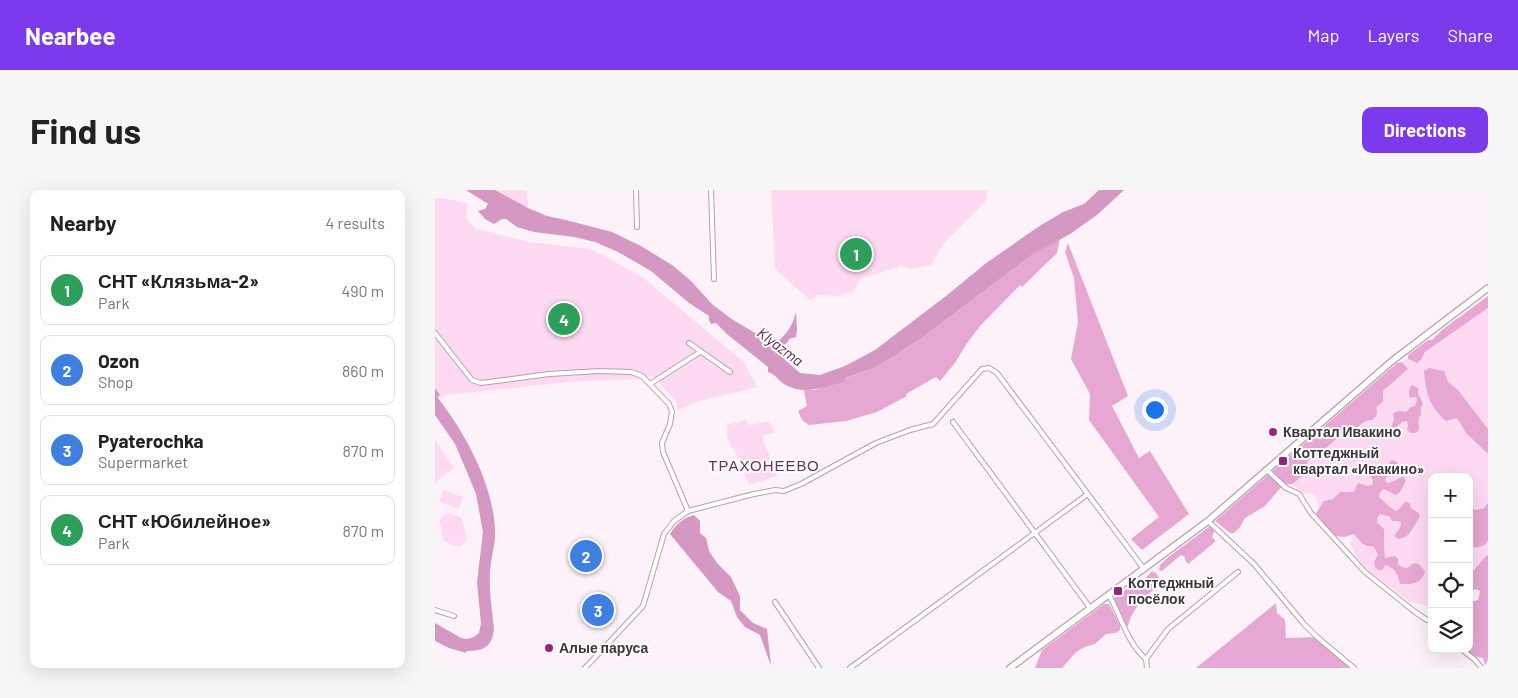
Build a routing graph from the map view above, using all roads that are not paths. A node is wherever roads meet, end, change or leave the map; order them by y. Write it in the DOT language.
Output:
graph roads {
  1 [pos="636,190"];
  2 [pos="711,190"];
  3 [pos="637,227"];
  4 [pos="713,279"];
  5 [pos="1488,288"];
  6 [pos="435,333"];
  7 [pos="689,343"];
  8 [pos="700,352"];
  9 [pos="729,372"];
  10 [pos="650,384"];
  11 [pos="953,422"];
  12 [pos="1267,470"];
  13 [pos="1088,494"];
  14 [pos="688,511"];
  15 [pos="1208,521"];
  16 [pos="1035,533"];
  17 [pos="1144,569"];
  18 [pos="1238,572"];
  19 [pos="1109,595"];
  20 [pos="775,602"];
  21 [pos="1091,608"];
  22 [pos="435,610"];
  23 [pos="454,616"];
  24 [pos="1428,620"];
  25 [pos="1465,653"];
  26 [pos="1146,659"];
  27 [pos="585,668"];
  28 [pos="819,668"];
  29 [pos="850,668"];
  30 [pos="1010,668"];
  31 [pos="1147,668"];
  32 [pos="1354,668"];
  33 [pos="1482,668"];
  1 -- 3 [label="street"];
  2 -- 4 [label="street"];
  5 -- 12 [label="main road"];
  6 -- 10 [label="street"];
  7 -- 8 [label="street"];
  8 -- 9 [label="street"];
  8 -- 10 [label="street"];
  10 -- 14 [label="street"];
  11 -- 16 [label="street"];
  12 -- 15 [label="main road"];
  12 -- 24 [label="street"];
  13 -- 14 [label="street"];
  13 -- 16 [label="street"];
  13 -- 17 [label="street"];
  14 -- 27 [label="street"];
  15 -- 17 [label="main road"];
  15 -- 32 [label="street"];
  16 -- 21 [label="street"];
  16 -- 29 [label="street"];
  17 -- 19 [label="main road"];
  18 -- 26 [label="street"];
  19 -- 21 [label="main road"];
  19 -- 26 [label="street"];
  20 -- 28 [label="street"];
  21 -- 30 [label="main road"];
  22 -- 23 [label="street"];
  25 -- 33 [label="street"];
  26 -- 31 [label="street"];
}
